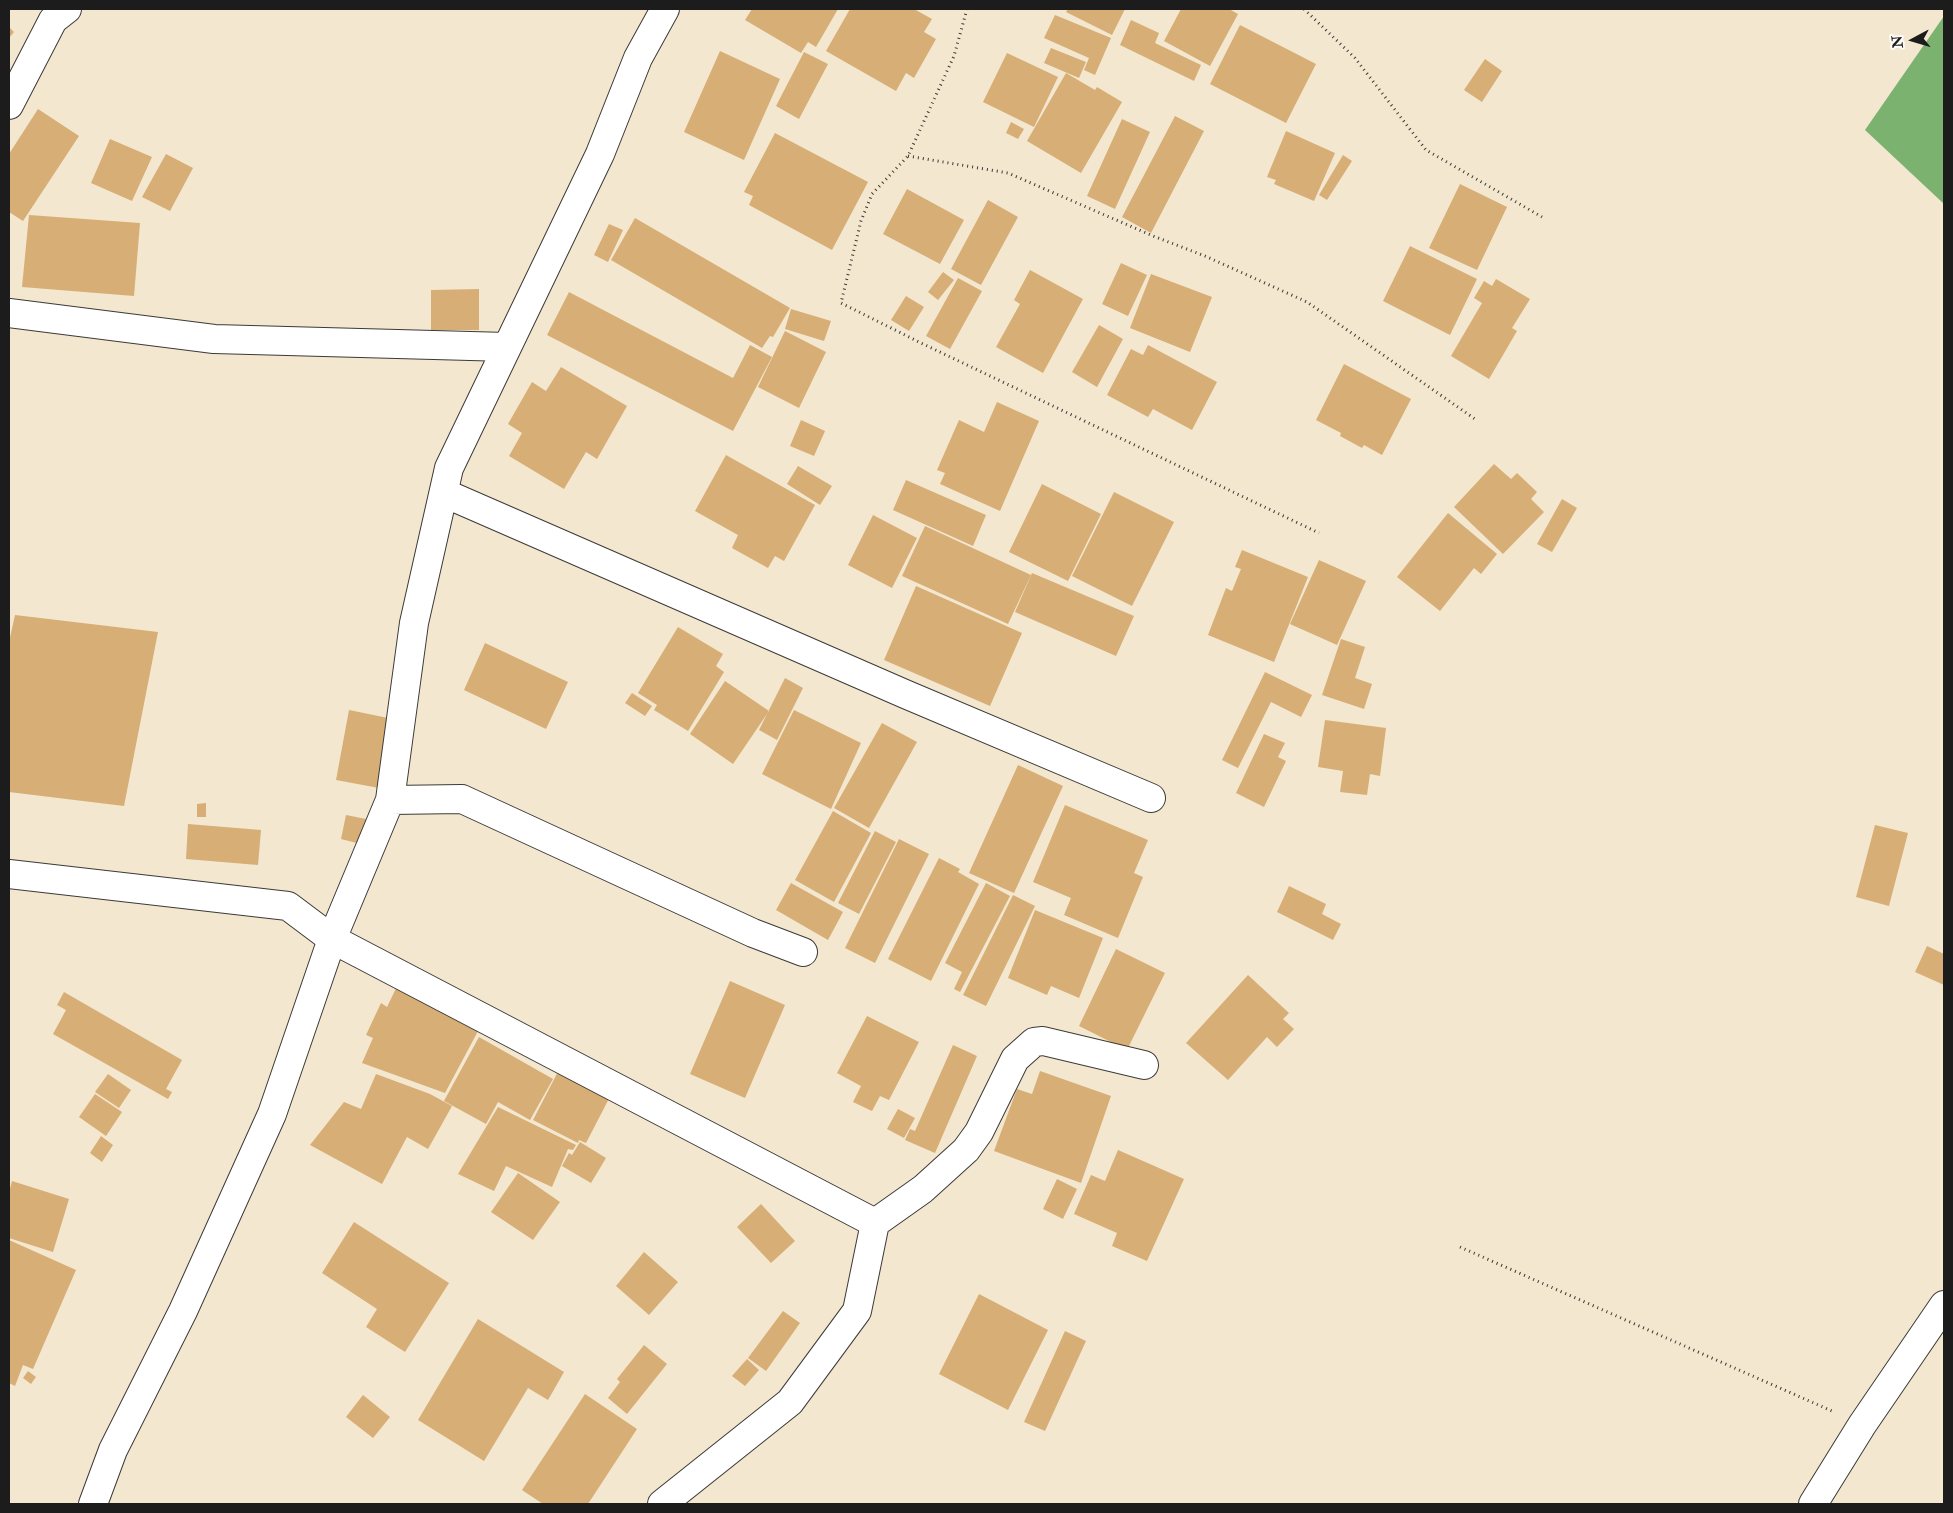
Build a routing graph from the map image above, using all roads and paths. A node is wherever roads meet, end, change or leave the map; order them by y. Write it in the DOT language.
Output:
graph roads {
  1 [pos="67,9"];
  2 [pos="665,9"];
  3 [pos="968,9"];
  4 [pos="1304,9"];
  5 [pos="9,105"];
  6 [pos="908,156"];
  7 [pos="1542,217"];
  8 [pos="9,313"];
  9 [pos="507,347"];
  10 [pos="1475,419"];
  11 [pos="444,493"];
  12 [pos="1319,533"];
  13 [pos="1151,798"];
  14 [pos="390,800"];
  15 [pos="9,874"];
  16 [pos="332,939"];
  17 [pos="803,952"];
  18 [pos="1144,1065"];
  19 [pos="875,1223"];
  20 [pos="1460,1247"];
  21 [pos="1944,1305"];
  22 [pos="1862,1424"];
  23 [pos="93,1504"];
  24 [pos="662,1504"];
  25 [pos="1813,1504"];
  1 -- 5 [label="street"];
  2 -- 9 [label="street"];
  3 -- 6 [label="path"];
  4 -- 7 [label="path"];
  6 -- 10 [label="path"];
  6 -- 12 [label="path"];
  8 -- 9 [label="street"];
  9 -- 11 [label="street"];
  11 -- 13 [label="street"];
  11 -- 14 [label="street"];
  14 -- 16 [label="street"];
  14 -- 17 [label="street"];
  15 -- 16 [label="street"];
  16 -- 19 [label="street"];
  16 -- 23 [label="street"];
  18 -- 19 [label="street"];
  19 -- 24 [label="street"];
  20 -- 22 [label="path"];
  21 -- 22 [label="street"];
  22 -- 25 [label="street"];
}
